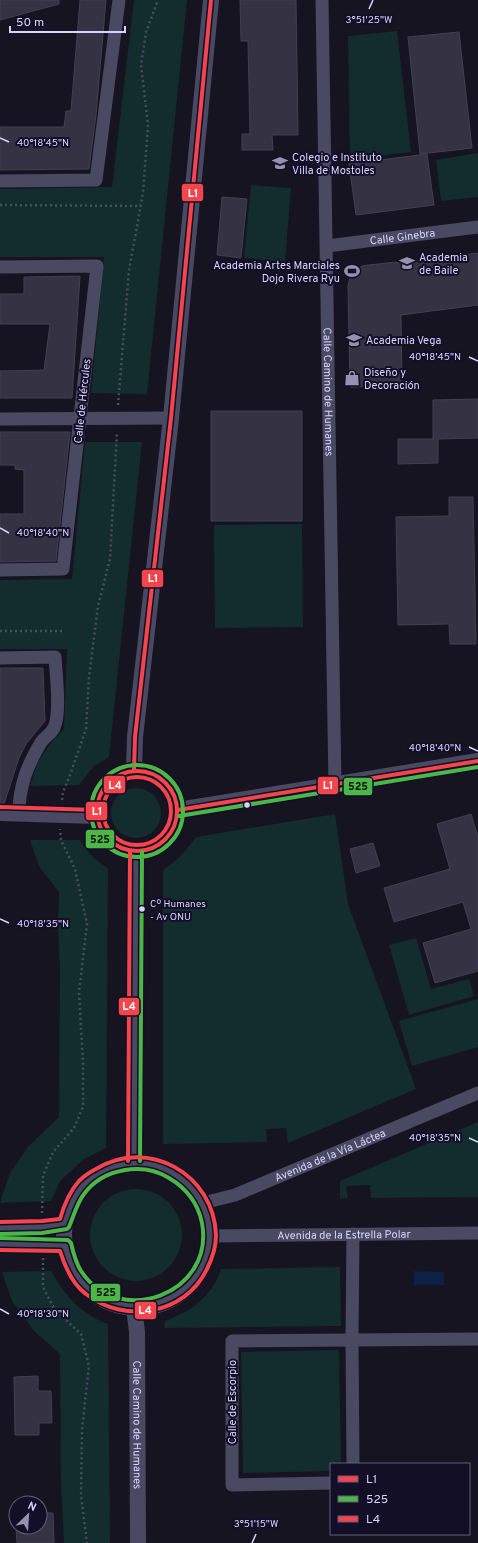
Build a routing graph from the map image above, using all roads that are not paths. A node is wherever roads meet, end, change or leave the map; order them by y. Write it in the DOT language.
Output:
graph roads {
  1 [pos="119,0"];
  2 [pos="211,0"];
  3 [pos="322,0"];
  4 [pos="0,181"];
  5 [pos="478,226"];
  6 [pos="327,246"];
  7 [pos="0,267"];
  8 [pos="80,418"];
  9 [pos="171,418"];
  10 [pos="0,419"];
  11 [pos="0,570"];
  12 [pos="0,658"];
  13 [pos="478,762"];
  14 [pos="134,771"];
  15 [pos="335,784"];
  16 [pos="178,810"];
  17 [pos="19,813"];
  18 [pos="0,814"];
  19 [pos="96,816"];
  20 [pos="136,852"];
  21 [pos="478,1093"];
  22 [pos="134,1161"];
  23 [pos="203,1203"];
  24 [pos="64,1224"];
  25 [pos="0,1228"];
  26 [pos="478,1233"];
  27 [pos="354,1234"];
  28 [pos="210,1236"];
  29 [pos="0,1244"];
  30 [pos="65,1245"];
  31 [pos="134,1308"];
  32 [pos="478,1339"];
  33 [pos="352,1340"];
  34 [pos="353,1463"];
  35 [pos="330,1483"];
  36 [pos="138,1543"];
  1 -- 4 [label="street"];
  2 -- 9 [label="street"];
  3 -- 6 [label="street, Calle Camino de Humanes"];
  5 -- 6 [label="street, Calle Ginebra"];
  6 -- 15 [label="street, Calle Camino de Humanes"];
  7 -- 8 [label="street, Calle de Hércules"];
  8 -- 9 [label="street"];
  8 -- 10 [label="street"];
  8 -- 11 [label="street, Calle de Hércules"];
  9 -- 14 [label="street"];
  12 -- 17 [label="street"];
  13 -- 15 [label="street"];
  14 -- 16 [label="street"];
  14 -- 19 [label="street"];
  15 -- 16 [label="street"];
  16 -- 20 [label="street"];
  17 -- 18 [label="street"];
  17 -- 19 [label="street"];
  19 -- 20 [label="street"];
  20 -- 22 [label="street"];
  21 -- 23 [label="street, Avenida de la Vía Láctea"];
  22 -- 23 [label="street"];
  22 -- 24 [label="street"];
  23 -- 28 [label="street"];
  24 -- 25 [label="street"];
  24 -- 30 [label="street"];
  26 -- 27 [label="street, Avenida de la Estrella Polar"];
  27 -- 28 [label="street, Avenida de la Estrella Polar"];
  27 -- 33 [label="street"];
  28 -- 31 [label="street"];
  29 -- 30 [label="street"];
  30 -- 31 [label="street"];
  31 -- 36 [label="street, Calle Camino de Humanes"];
  32 -- 33 [label="street, Calle de Escorpio"];
  33 -- 34 [label="street"];
  33 -- 35 [label="street, Calle de Escorpio"];
}
